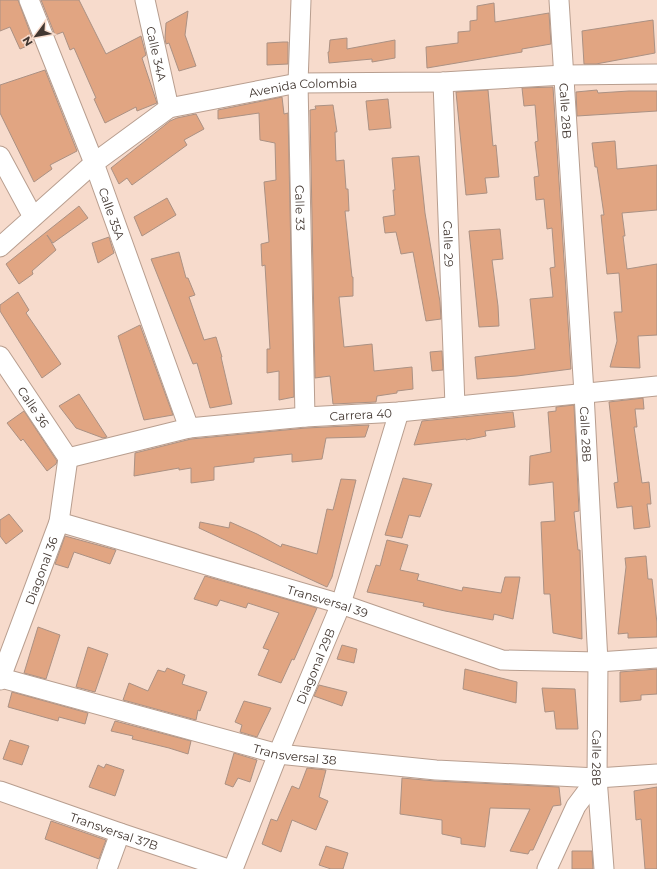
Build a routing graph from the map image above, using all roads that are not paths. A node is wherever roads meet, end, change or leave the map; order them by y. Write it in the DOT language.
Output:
graph roads {
  1 [pos="29,0"];
  2 [pos="145,0"];
  3 [pos="301,0"];
  4 [pos="559,0"];
  5 [pos="657,74"];
  6 [pos="564,76"];
  7 [pos="443,82"];
  8 [pos="298,83"];
  9 [pos="169,108"];
  10 [pos="0,156"];
  11 [pos="94,163"];
  12 [pos="32,217"];
  13 [pos="0,247"];
  14 [pos="0,356"];
  15 [pos="657,386"];
  16 [pos="584,393"];
  17 [pos="455,406"];
  18 [pos="399,412"];
  19 [pos="305,417"];
  20 [pos="189,428"];
  21 [pos="68,458"];
  22 [pos="59,522"];
  23 [pos="341,604"];
  24 [pos="657,658"];
  25 [pos="598,662"];
  26 [pos="0,679"];
  27 [pos="278,754"];
  28 [pos="657,774"];
  29 [pos="597,778"];
  30 [pos="0,790"];
  31 [pos="120,833"];
  32 [pos="107,869"];
  33 [pos="228,869"];
  34 [pos="233,869"];
  35 [pos="547,869"];
  36 [pos="604,869"];
  1 -- 11 [label="street, Calle 35A"];
  2 -- 9 [label="street, Calle 34A"];
  3 -- 8 [label="street, Calle 33"];
  4 -- 6 [label="street, Calle 28B"];
  5 -- 6 [label="street, Avenida Colombia"];
  6 -- 7 [label="street, Avenida Colombia"];
  6 -- 16 [label="street, Calle 28B"];
  7 -- 8 [label="street, Avenida Colombia"];
  7 -- 17 [label="street, Calle 29"];
  8 -- 9 [label="street, Avenida Colombia"];
  8 -- 19 [label="street, Calle 33"];
  9 -- 11 [label="street, Avenida Colombia"];
  10 -- 12 [label="street"];
  11 -- 12 [label="street, Avenida Colombia"];
  11 -- 20 [label="street, Calle 35A"];
  12 -- 13 [label="street, Avenida Colombia"];
  14 -- 21 [label="street, Calle 36"];
  15 -- 16 [label="street, Carrera 40"];
  16 -- 17 [label="street, Carrera 40"];
  16 -- 25 [label="street, Calle 28B"];
  17 -- 18 [label="street, Carrera 40"];
  18 -- 19 [label="street, Carrera 40"];
  18 -- 23 [label="street, Diagonal 29B"];
  19 -- 20 [label="street, Carrera 40"];
  20 -- 21 [label="street, Carrera 40"];
  21 -- 22 [label="street, Diagonal 36"];
  22 -- 23 [label="street, Transversal 39"];
  22 -- 26 [label="street, Diagonal 36"];
  23 -- 25 [label="street, Transversal 39"];
  23 -- 27 [label="street, Diagonal 29B"];
  24 -- 25 [label="street, Transversal 39"];
  25 -- 29 [label="street, Calle 28B"];
  26 -- 27 [label="street, Transversal 38"];
  27 -- 29 [label="street, Transversal 38"];
  27 -- 34 [label="street, Diagonal 29B"];
  28 -- 29 [label="street, Transversal 38"];
  29 -- 35 [label="street"];
  29 -- 36 [label="street, Calle 28B"];
  30 -- 31 [label="street, Transversal 37B"];
  31 -- 32 [label="street"];
  31 -- 33 [label="street, Transversal 37B"];
}
